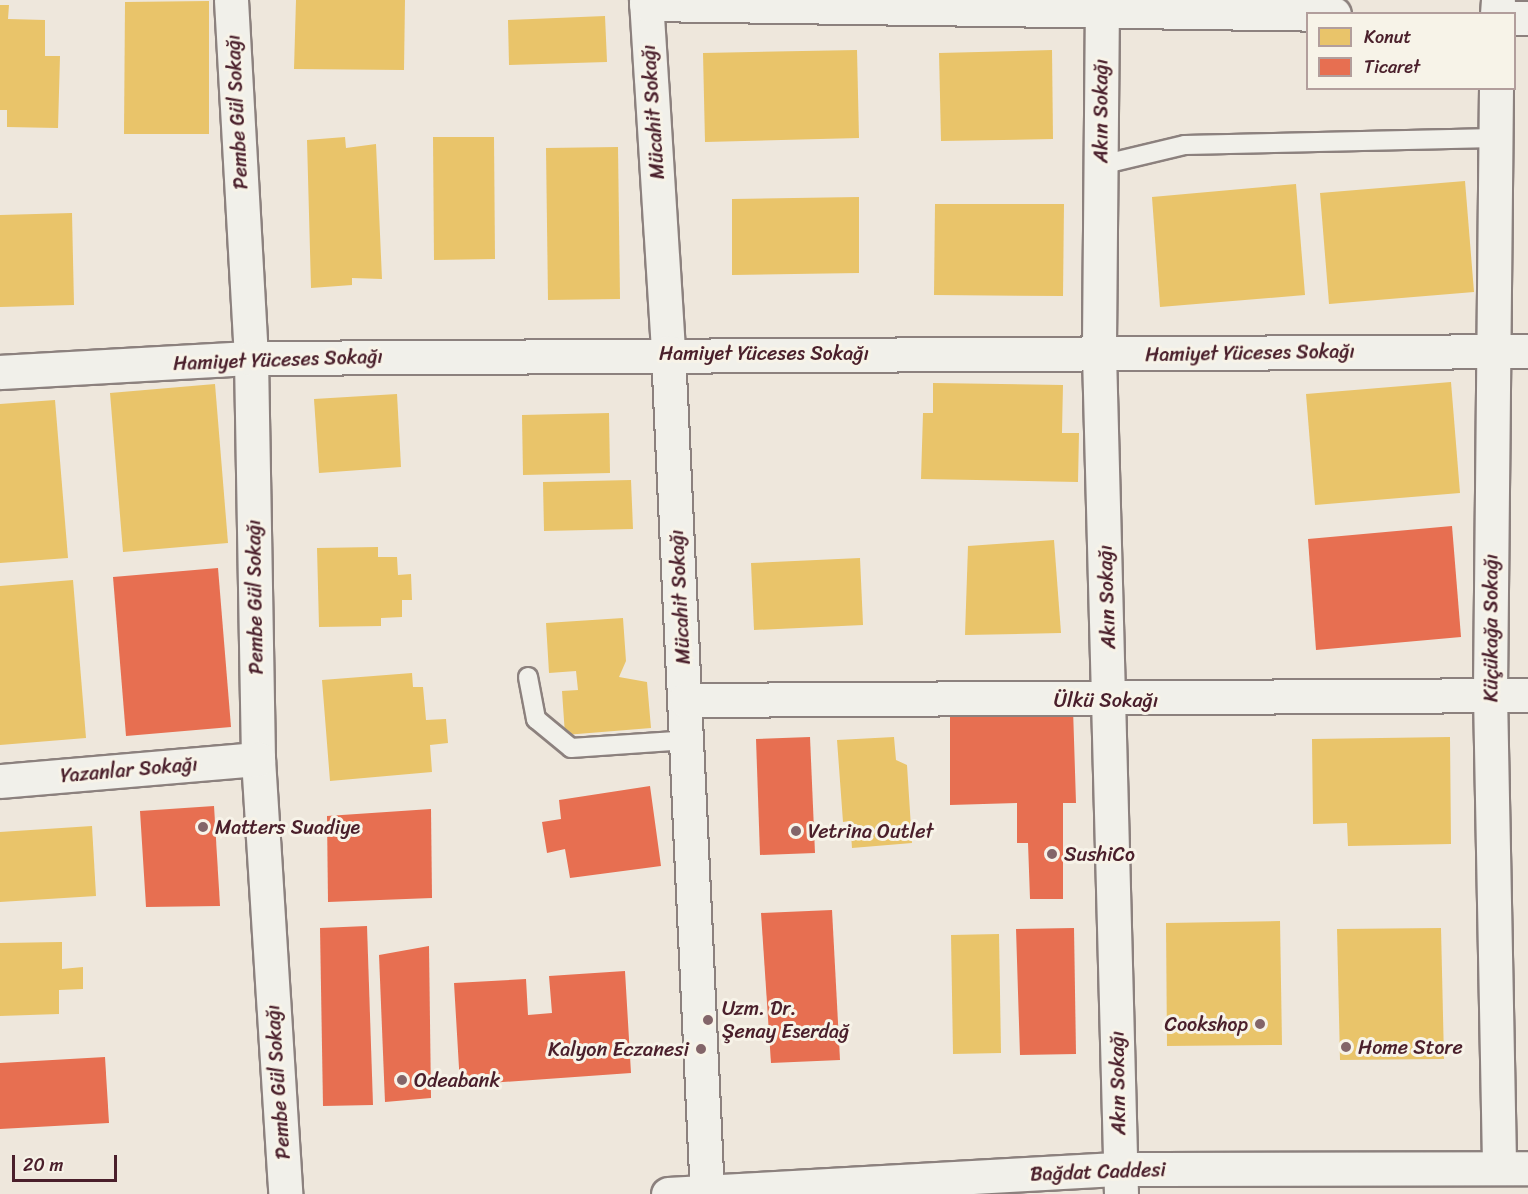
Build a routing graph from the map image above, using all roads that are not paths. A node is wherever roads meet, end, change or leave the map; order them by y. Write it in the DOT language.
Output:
graph roads {
  1 [pos="231,0"];
  2 [pos="646,2"];
  3 [pos="1102,4"];
  4 [pos="1306,13"];
  5 [pos="1496,90"];
  6 [pos="1495,138"];
  7 [pos="1101,165"];
  8 [pos="1492,351"];
  9 [pos="1528,351"];
  10 [pos="668,352"];
  11 [pos="1099,354"];
  12 [pos="251,358"];
  13 [pos="0,372"];
  14 [pos="528,677"];
  15 [pos="1490,694"];
  16 [pos="1528,694"];
  17 [pos="685,700"];
  18 [pos="1111,700"];
  19 [pos="687,740"];
  20 [pos="258,759"];
  21 [pos="0,780"];
  22 [pos="1513,1167"];
  23 [pos="1121,1182"];
  24 [pos="707,1192"];
  25 [pos="285,1194"];
  26 [pos="668,1194"];
  1 -- 12 [label="street, Pembe Gül Sokağı"];
  2 -- 3 [label="street"];
  2 -- 10 [label="street, Mücahit Sokağı"];
  3 -- 4 [label="street"];
  3 -- 7 [label="street, Akın Sokağı"];
  5 -- 6 [label="street, Küçükağa Sokağı"];
  6 -- 7 [label="lane"];
  6 -- 8 [label="street, Küçükağa Sokağı"];
  7 -- 11 [label="street, Akın Sokağı"];
  8 -- 9 [label="street, Hamiyet Yüceses Sokağı"];
  8 -- 11 [label="street, Hamiyet Yüceses Sokağı"];
  8 -- 15 [label="street, Küçükağa Sokağı"];
  10 -- 11 [label="street, Hamiyet Yüceses Sokağı"];
  10 -- 12 [label="street, Hamiyet Yüceses Sokağı"];
  10 -- 17 [label="street, Mücahit Sokağı"];
  11 -- 18 [label="street, Akın Sokağı"];
  12 -- 13 [label="street, Hamiyet Yüceses Sokağı"];
  12 -- 20 [label="street, Pembe Gül Sokağı"];
  14 -- 19 [label="lane"];
  15 -- 16 [label="street, Ülkü Sokağı"];
  15 -- 18 [label="street, Ülkü Sokağı"];
  15 -- 22 [label="street, Küçükağa Sokağı"];
  17 -- 18 [label="street, Ülkü Sokağı"];
  17 -- 19 [label="street, Mücahit Sokağı"];
  18 -- 23 [label="street, Akın Sokağı"];
  19 -- 24 [label="street, Mücahit Sokağı"];
  20 -- 21 [label="street, Yazanlar Sokağı"];
  20 -- 25 [label="street, Pembe Gül Sokağı"];
  22 -- 23 [label="street, Bağdat Caddesi"];
  23 -- 24 [label="street, Bağdat Caddesi"];
  24 -- 26 [label="street, Bağdat Caddesi"];
}
